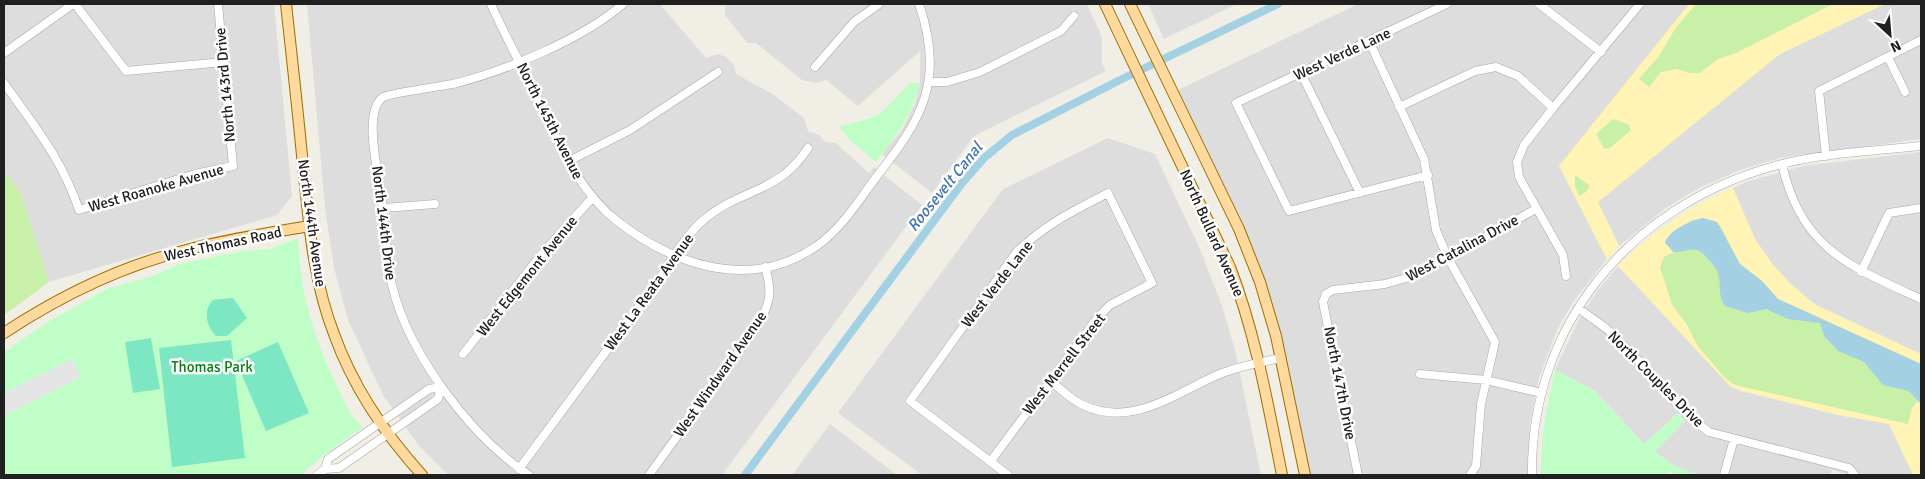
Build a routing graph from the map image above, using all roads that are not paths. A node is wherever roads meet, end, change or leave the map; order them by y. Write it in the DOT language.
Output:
graph roads {
  1 [pos="74,4"];
  2 [pos="218,4"];
  3 [pos="286,4"];
  4 [pos="491,4"];
  5 [pos="623,4"];
  6 [pos="879,4"];
  7 [pos="919,4"];
  8 [pos="1105,4"];
  9 [pos="1130,4"];
  10 [pos="1447,4"];
  11 [pos="1539,4"];
  12 [pos="1640,4"];
  13 [pos="1074,16"];
  14 [pos="1921,40"];
  15 [pos="1368,41"];
  16 [pos="1601,52"];
  17 [pos="4,53"];
  18 [pos="1888,57"];
  19 [pos="224,62"];
  20 [pos="520,62"];
  21 [pos="815,67"];
  22 [pos="718,72"];
  23 [pos="1302,73"];
  24 [pos="930,82"];
  25 [pos="4,84"];
  26 [pos="1905,92"];
  27 [pos="1400,107"];
  28 [pos="1552,108"];
  29 [pos="1921,146"];
  30 [pos="808,148"];
  31 [pos="1826,156"];
  32 [pos="569,161"];
  33 [pos="1782,164"];
  34 [pos="233,166"];
  35 [pos="1428,175"];
  36 [pos="1108,193"];
  37 [pos="1360,194"];
  38 [pos="592,198"];
  39 [pos="435,204"];
  40 [pos="384,208"];
  41 [pos="1921,208"];
  42 [pos="1536,209"];
  43 [pos="309,226"];
  44 [pos="674,256"];
  45 [pos="1448,258"];
  46 [pos="765,267"];
  47 [pos="1862,272"];
  48 [pos="1566,276"];
  49 [pos="1328,293"];
  50 [pos="1921,299"];
  51 [pos="1578,308"];
  52 [pos="4,333"];
  53 [pos="463,354"];
  54 [pos="1281,358"];
  55 [pos="1260,362"];
  56 [pos="1420,374"];
  57 [pos="1049,380"];
  58 [pos="1486,380"];
  59 [pos="441,387"];
  60 [pos="1542,393"];
  61 [pos="380,424"];
  62 [pos="387,434"];
  63 [pos="1734,439"];
  64 [pos="990,462"];
  65 [pos="325,469"];
  66 [pos="519,469"];
  67 [pos="1472,473"];
  68 [pos="1855,474"];
  69 [pos="317,475"];
  70 [pos="422,475"];
  71 [pos="528,475"];
  72 [pos="649,475"];
  73 [pos="1008,475"];
  74 [pos="1282,475"];
  75 [pos="1305,475"];
  76 [pos="1358,475"];
  77 [pos="1532,475"];
  78 [pos="1724,475"];
  1 -- 17 [label="street"];
  1 -- 19 [label="street"];
  2 -- 19 [label="street, North 143rd Drive"];
  3 -- 43 [label="main road, North 144th Avenue"];
  4 -- 20 [label="street, North 145th Avenue"];
  5 -- 20 [label="street"];
  6 -- 21 [label="street"];
  7 -- 24 [label="street"];
  8 -- 55 [label="main road, North Bullard Avenue"];
  9 -- 54 [label="main road, North Bullard Avenue"];
  10 -- 15 [label="street, West Verde Lane"];
  11 -- 16 [label="street"];
  12 -- 16 [label="street"];
  13 -- 24 [label="street"];
  14 -- 18 [label="street"];
  15 -- 23 [label="street, West Verde Lane"];
  15 -- 27 [label="street"];
  16 -- 28 [label="street"];
  18 -- 26 [label="street"];
  18 -- 31 [label="street"];
  19 -- 34 [label="street, North 143rd Drive"];
  20 -- 32 [label="street, North 145th Avenue"];
  20 -- 40 [label="street, North 144th Drive"];
  22 -- 32 [label="street"];
  23 -- 37 [label="street"];
  23 -- 37 [label="street, West Verde Lane"];
  24 -- 46 [label="street"];
  25 -- 34 [label="street, West Roanoke Avenue"];
  27 -- 28 [label="street"];
  27 -- 35 [label="street"];
  28 -- 42 [label="street"];
  29 -- 31 [label="street"];
  30 -- 44 [label="street, West La Reata Avenue"];
  31 -- 33 [label="street"];
  32 -- 38 [label="street, North 145th Avenue"];
  33 -- 47 [label="street"];
  33 -- 51 [label="street"];
  35 -- 37 [label="street"];
  35 -- 45 [label="street"];
  36 -- 57 [label="street, West Merrell Street"];
  36 -- 64 [label="street, West Verde Lane"];
  38 -- 44 [label="street, North 145th Avenue"];
  38 -- 53 [label="street, West Edgemont Avenue"];
  39 -- 40 [label="street"];
  40 -- 59 [label="street, North 144th Drive"];
  41 -- 47 [label="street"];
  42 -- 45 [label="street, West Catalina Drive"];
  42 -- 48 [label="street"];
  43 -- 52 [label="main road, West Thomas Road"];
  43 -- 61 [label="main road, North 144th Avenue"];
  44 -- 46 [label="street, North 145th Avenue"];
  44 -- 66 [label="street, West La Reata Avenue"];
  45 -- 49 [label="street, West Catalina Drive"];
  45 -- 58 [label="street"];
  46 -- 72 [label="street, West Windward Avenue"];
  47 -- 50 [label="street"];
  49 -- 76 [label="street, North 147th Drive"];
  51 -- 60 [label="street"];
  51 -- 63 [label="street, North Couples Drive"];
  54 -- 55 [label="street"];
  54 -- 75 [label="main road, North Bullard Avenue"];
  55 -- 57 [label="street"];
  55 -- 74 [label="main road, North Bullard Avenue"];
  56 -- 58 [label="street"];
  57 -- 64 [label="street, West Merrell Street"];
  58 -- 60 [label="street"];
  58 -- 67 [label="street"];
  59 -- 61 [label="street"];
  59 -- 62 [label="street"];
  59 -- 66 [label="street, North 144th Drive"];
  60 -- 77 [label="street"];
  61 -- 62 [label="main road, North 144th Avenue"];
  61 -- 65 [label="street"];
  62 -- 65 [label="street"];
  62 -- 70 [label="main road, North 144th Avenue"];
  63 -- 68 [label="street, North Couples Drive"];
  63 -- 78 [label="street"];
  64 -- 73 [label="street"];
  65 -- 69 [label="street"];
  66 -- 71 [label="street, North 144th Drive"];
}
